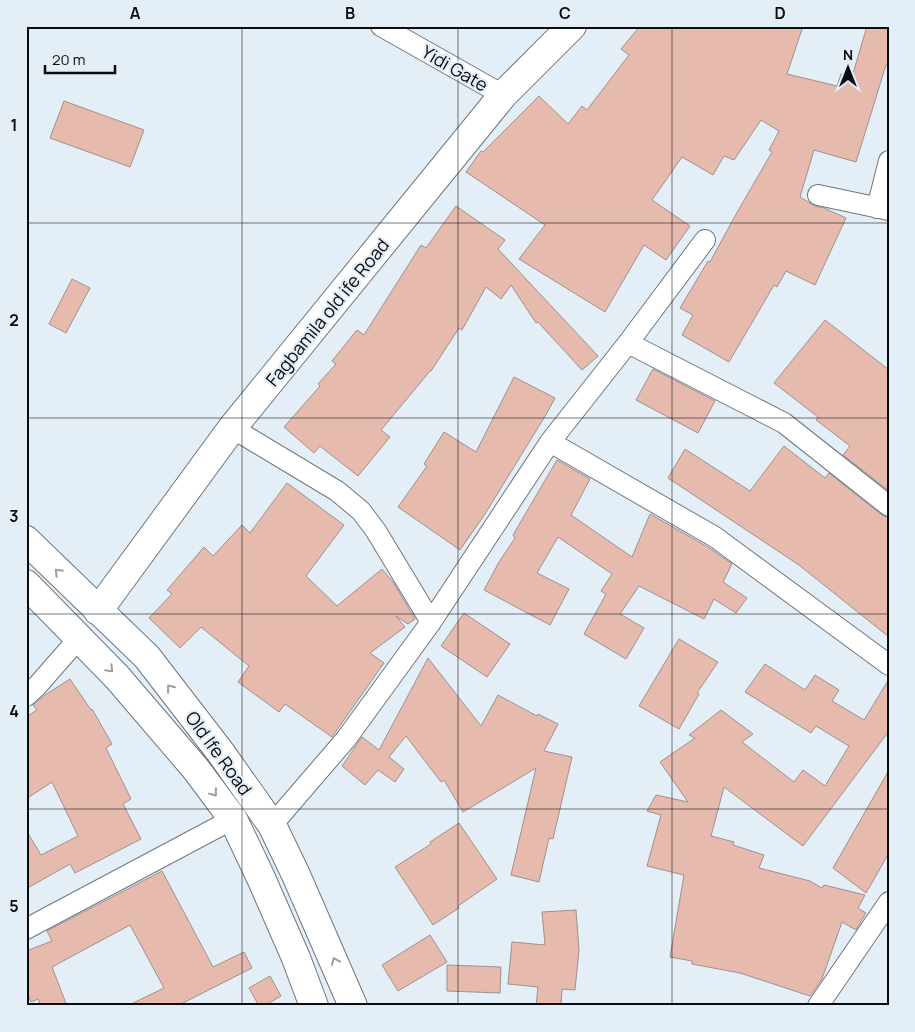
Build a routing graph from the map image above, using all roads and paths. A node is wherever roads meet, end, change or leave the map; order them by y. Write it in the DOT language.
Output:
graph roads {
  1 [pos="380,26"];
  2 [pos="572,26"];
  3 [pos="503,95"];
  4 [pos="889,161"];
  5 [pos="818,195"];
  6 [pos="883,209"];
  7 [pos="705,240"];
  8 [pos="628,343"];
  9 [pos="232,428"];
  10 [pos="550,442"];
  11 [pos="889,506"];
  12 [pos="26,540"];
  13 [pos="26,584"];
  14 [pos="98,611"];
  15 [pos="431,622"];
  16 [pos="79,638"];
  17 [pos="889,665"];
  18 [pos="26,696"];
  19 [pos="233,819"];
  20 [pos="272,825"];
  21 [pos="888,906"];
  22 [pos="26,929"];
  23 [pos="314,1006"];
  24 [pos="353,1006"];
  25 [pos="818,1006"];
  1 -- 3 [label="street, Yidi Gate"];
  2 -- 3 [label="main road, Fagbamila old ife Road"];
  3 -- 9 [label="main road, Fagbamila old ife Road"];
  4 -- 6 [label="street"];
  5 -- 6 [label="street"];
  7 -- 8 [label="street"];
  8 -- 10 [label="street"];
  8 -- 11 [label="street"];
  9 -- 14 [label="main road, Fagbamila old ife Road"];
  9 -- 15 [label="street"];
  10 -- 15 [label="street"];
  10 -- 17 [label="street"];
  14 -- 12 [label="main road, Old Ife Road, one-way"];
  13 -- 16 [label="main road, Old Ife Road"];
  20 -- 14 [label="main road, Old Ife Road, one-way"];
  15 -- 20 [label="street"];
  16 -- 18 [label="street"];
  16 -- 19 [label="main road, Old Ife Road, one-way"];
  19 -- 22 [label="street"];
  19 -- 23 [label="main road, Old Ife Road"];
  24 -- 20 [label="main road, Old Ife Road, one-way"];
  21 -- 25 [label="street"];
}
